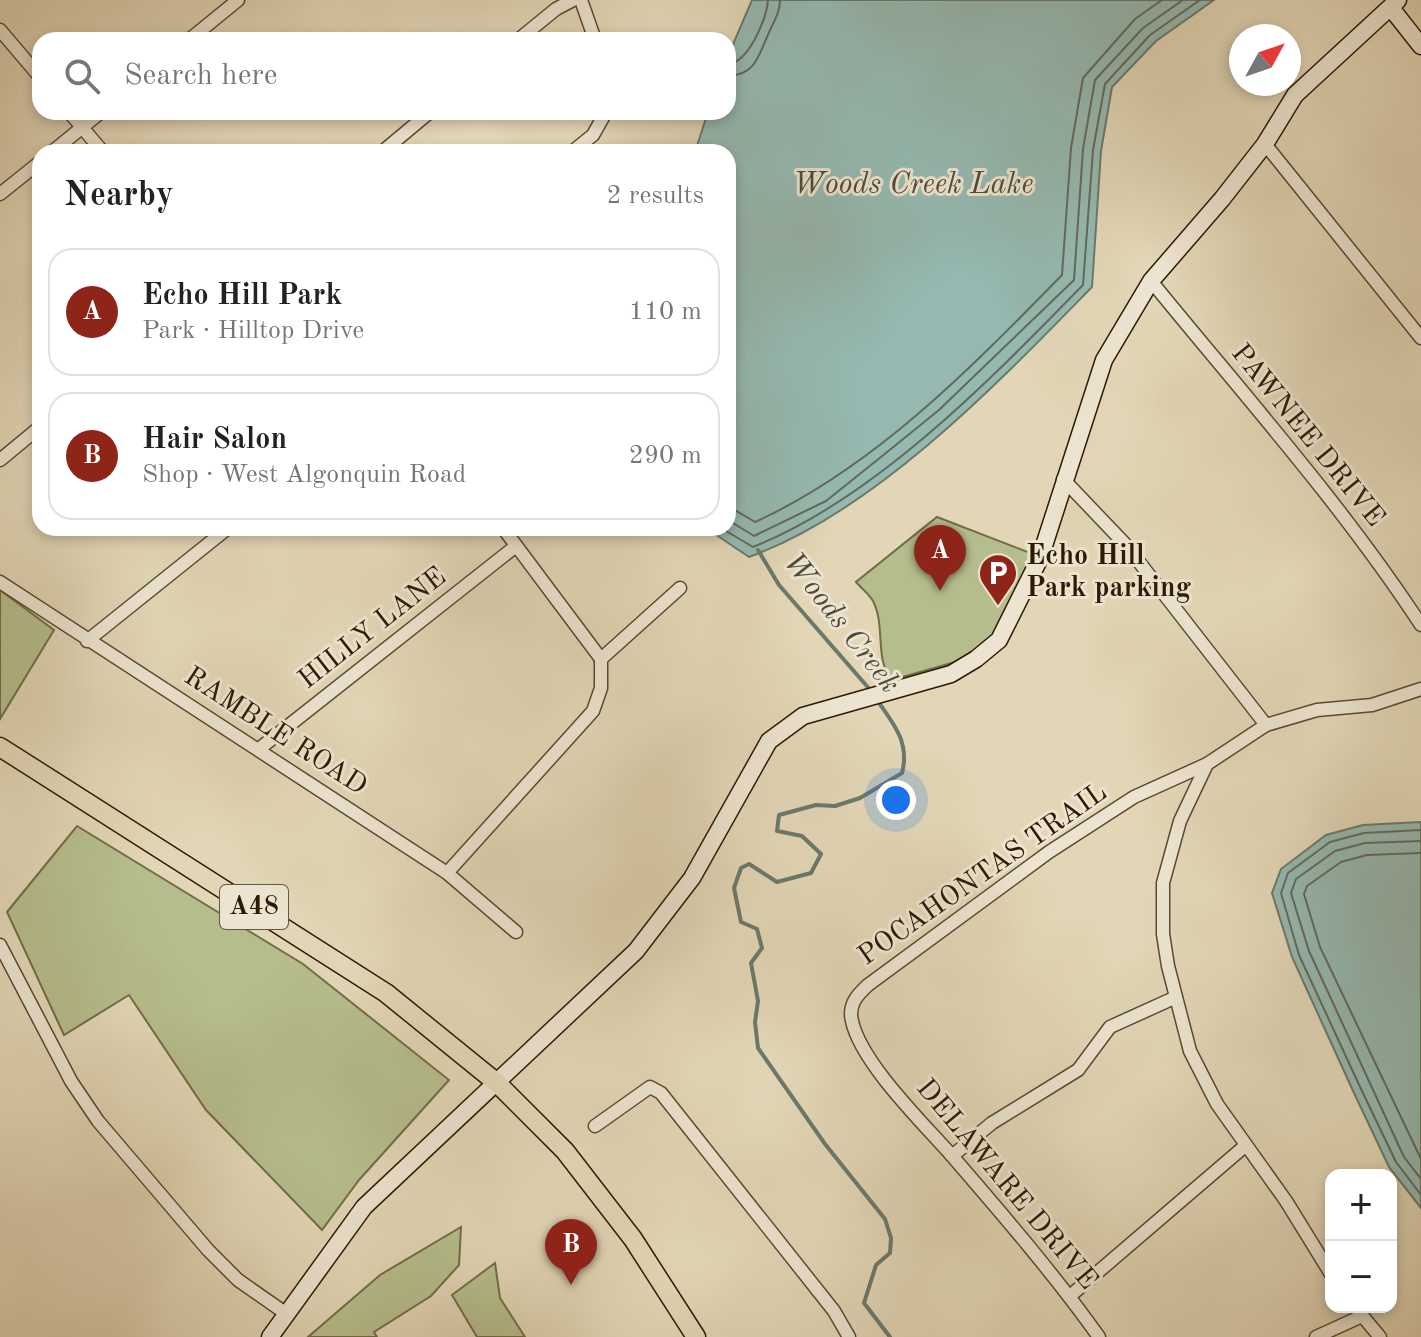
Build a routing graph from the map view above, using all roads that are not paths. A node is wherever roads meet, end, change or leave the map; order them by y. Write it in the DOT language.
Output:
graph roads {
  1 [pos="238,0"];
  2 [pos="573,0"];
  3 [pos="581,0"];
  4 [pos="1395,4"];
  5 [pos="0,30"];
  6 [pos="199,32"];
  7 [pos="528,32"];
  8 [pos="592,32"];
  9 [pos="1420,42"];
  10 [pos="32,68"];
  11 [pos="76,120"];
  12 [pos="91,120"];
  13 [pos="420,120"];
  14 [pos="601,120"];
  15 [pos="82,127"];
  16 [pos="62,144"];
  17 [pos="96,144"];
  18 [pos="392,144"];
  19 [pos="582,144"];
  20 [pos="1265,144"];
  21 [pos="32,168"];
  22 [pos="0,194"];
  23 [pos="1151,281"];
  24 [pos="1421,338"];
  25 [pos="32,434"];
  26 [pos="0,460"];
  27 [pos="1063,479"];
  28 [pos="218,536"];
  29 [pos="509,536"];
  30 [pos="516,546"];
  31 [pos="0,582"];
  32 [pos="680,588"];
  33 [pos="1421,625"];
  34 [pos="87,641"];
  35 [pos="601,659"];
  36 [pos="1421,689"];
  37 [pos="1266,725"];
  38 [pos="0,747"];
  39 [pos="259,749"];
  40 [pos="1207,764"];
  41 [pos="447,873"];
  42 [pos="516,932"];
  43 [pos="0,945"];
  44 [pos="1174,998"];
  45 [pos="875,1064"];
  46 [pos="497,1083"];
  47 [pos="595,1126"];
  48 [pos="1245,1146"];
  49 [pos="952,1156"];
  50 [pos="1325,1264"];
  51 [pos="1070,1296"];
  52 [pos="1357,1313"];
  53 [pos="1360,1313"];
  54 [pos="288,1315"];
  55 [pos="270,1337"];
  56 [pos="696,1337"];
  57 [pos="849,1337"];
  58 [pos="1099,1337"];
  59 [pos="1316,1337"];
  60 [pos="1380,1337"];
  1 -- 6 [label="street"];
  2 -- 7 [label="street"];
  3 -- 8 [label="street"];
  4 -- 9 [label="street"];
  4 -- 20 [label="street"];
  5 -- 10 [label="street"];
  11 -- 15 [label="street"];
  12 -- 15 [label="street"];
  13 -- 18 [label="street"];
  14 -- 19 [label="street"];
  15 -- 16 [label="street"];
  15 -- 17 [label="street"];
  20 -- 23 [label="street"];
  20 -- 24 [label="street"];
  21 -- 22 [label="street"];
  23 -- 27 [label="street"];
  23 -- 33 [label="street, PAWNEE DRIVE"];
  25 -- 26 [label="street"];
  27 -- 37 [label="street"];
  27 -- 46 [label="street"];
  28 -- 34 [label="street"];
  29 -- 30 [label="street"];
  30 -- 35 [label="street"];
  30 -- 39 [label="street, HILLY LANE"];
  31 -- 34 [label="street, RAMBLE ROAD"];
  32 -- 35 [label="street"];
  34 -- 39 [label="street, RAMBLE ROAD"];
  35 -- 41 [label="street"];
  36 -- 37 [label="street"];
  37 -- 40 [label="street"];
  38 -- 46 [label="main road, A48"];
  39 -- 41 [label="street, RAMBLE ROAD"];
  40 -- 44 [label="street"];
  40 -- 45 [label="street, POCAHONTAS TRAIL"];
  41 -- 42 [label="street, RAMBLE ROAD"];
  43 -- 54 [label="street"];
  44 -- 48 [label="street"];
  44 -- 49 [label="street"];
  45 -- 49 [label="street, DELAWARE DRIVE"];
  46 -- 54 [label="street"];
  46 -- 56 [label="main road, A48"];
  47 -- 57 [label="street"];
  48 -- 50 [label="street"];
  48 -- 51 [label="street"];
  49 -- 51 [label="street, DELAWARE DRIVE"];
  51 -- 58 [label="street, DELAWARE DRIVE"];
  52 -- 59 [label="street"];
  53 -- 60 [label="street"];
  54 -- 55 [label="street"];
}
